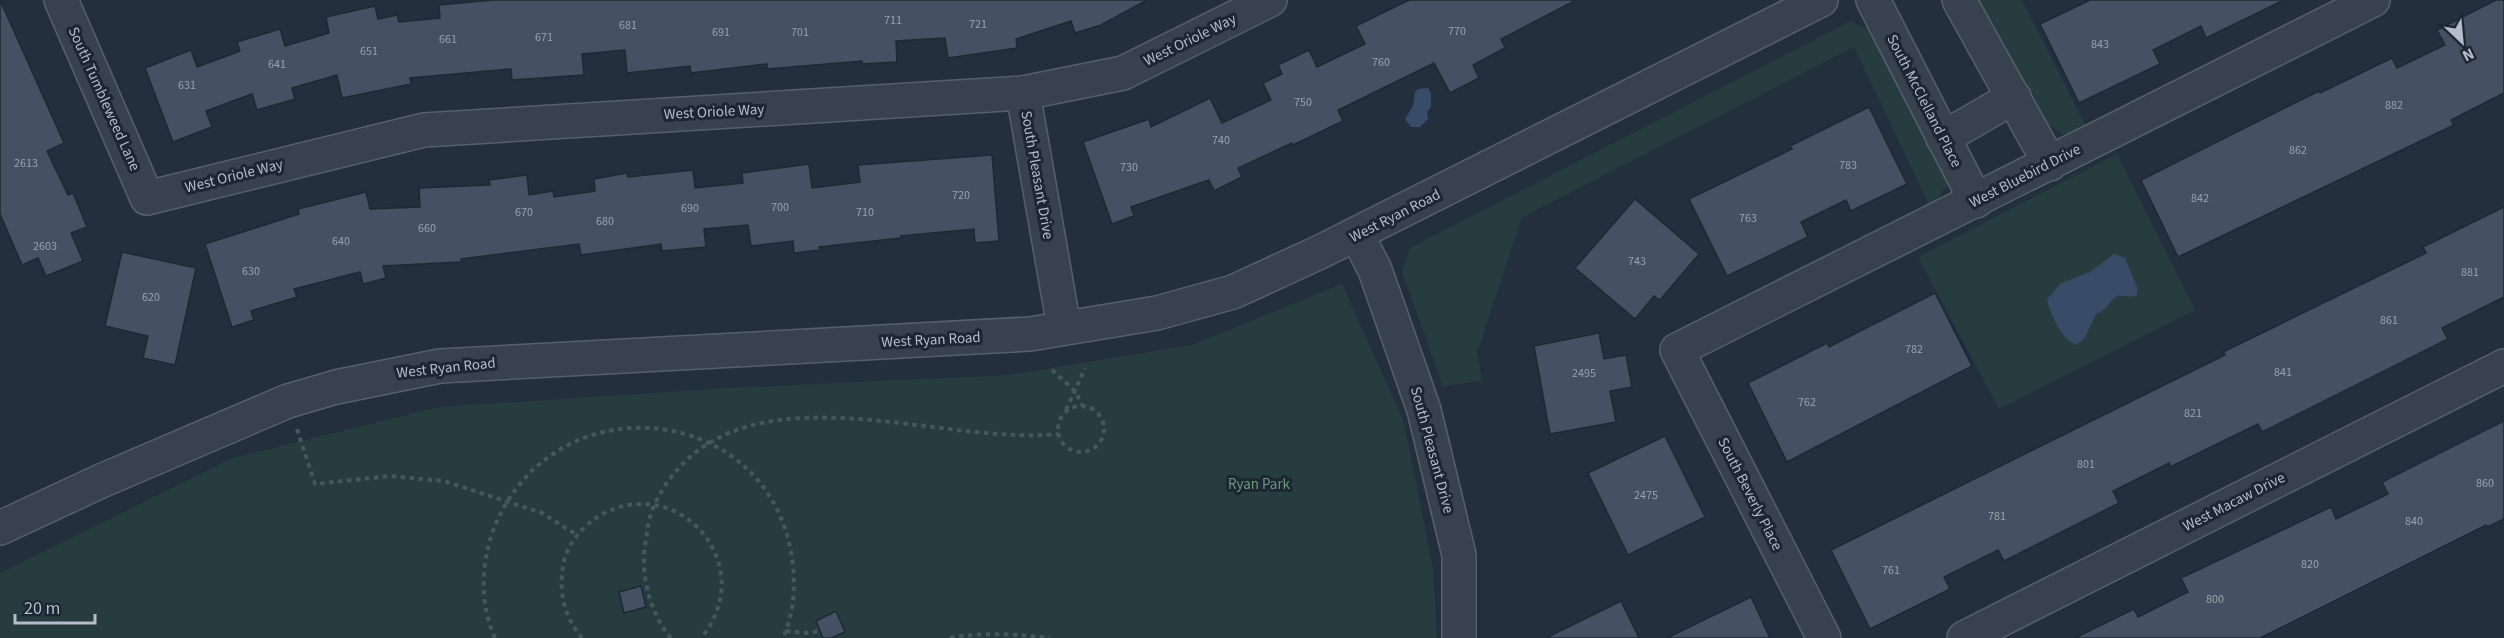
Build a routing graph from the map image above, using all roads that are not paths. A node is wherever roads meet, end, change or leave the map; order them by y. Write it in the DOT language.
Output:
graph roads {
  1 [pos="61,0"];
  2 [pos="1270,0"];
  3 [pos="1821,0"];
  4 [pos="1873,0"];
  5 [pos="1959,0"];
  6 [pos="2373,0"];
  7 [pos="1023,93"];
  8 [pos="2014,97"];
  9 [pos="1943,138"];
  10 [pos="2050,164"];
  11 [pos="147,198"];
  12 [pos="1976,201"];
  13 [pos="1357,235"];
  14 [pos="1064,327"];
  15 [pos="1677,350"];
  16 [pos="2504,366"];
  17 [pos="0,528"];
  18 [pos="1459,638"];
  19 [pos="1824,638"];
  20 [pos="1964,638"];
  1 -- 11 [label="street, South Tumbleweed Lane"];
  2 -- 7 [label="street, West Oriole Way"];
  3 -- 13 [label="street, West Ryan Road"];
  4 -- 9 [label="street, South McClelland Place"];
  5 -- 8 [label="street"];
  6 -- 10 [label="street, West Bluebird Drive"];
  7 -- 11 [label="street, West Oriole Way"];
  7 -- 14 [label="street, South Pleasant Drive"];
  8 -- 9 [label="street"];
  8 -- 10 [label="street"];
  9 -- 12 [label="street, South McClelland Place"];
  10 -- 12 [label="street, West Bluebird Drive"];
  12 -- 15 [label="street, West Bluebird Drive"];
  13 -- 14 [label="street, West Ryan Road"];
  13 -- 18 [label="street, South Pleasant Drive"];
  14 -- 17 [label="street, West Ryan Road"];
  15 -- 19 [label="street, South Beverly Place"];
  16 -- 20 [label="street, West Macaw Drive"];
}
